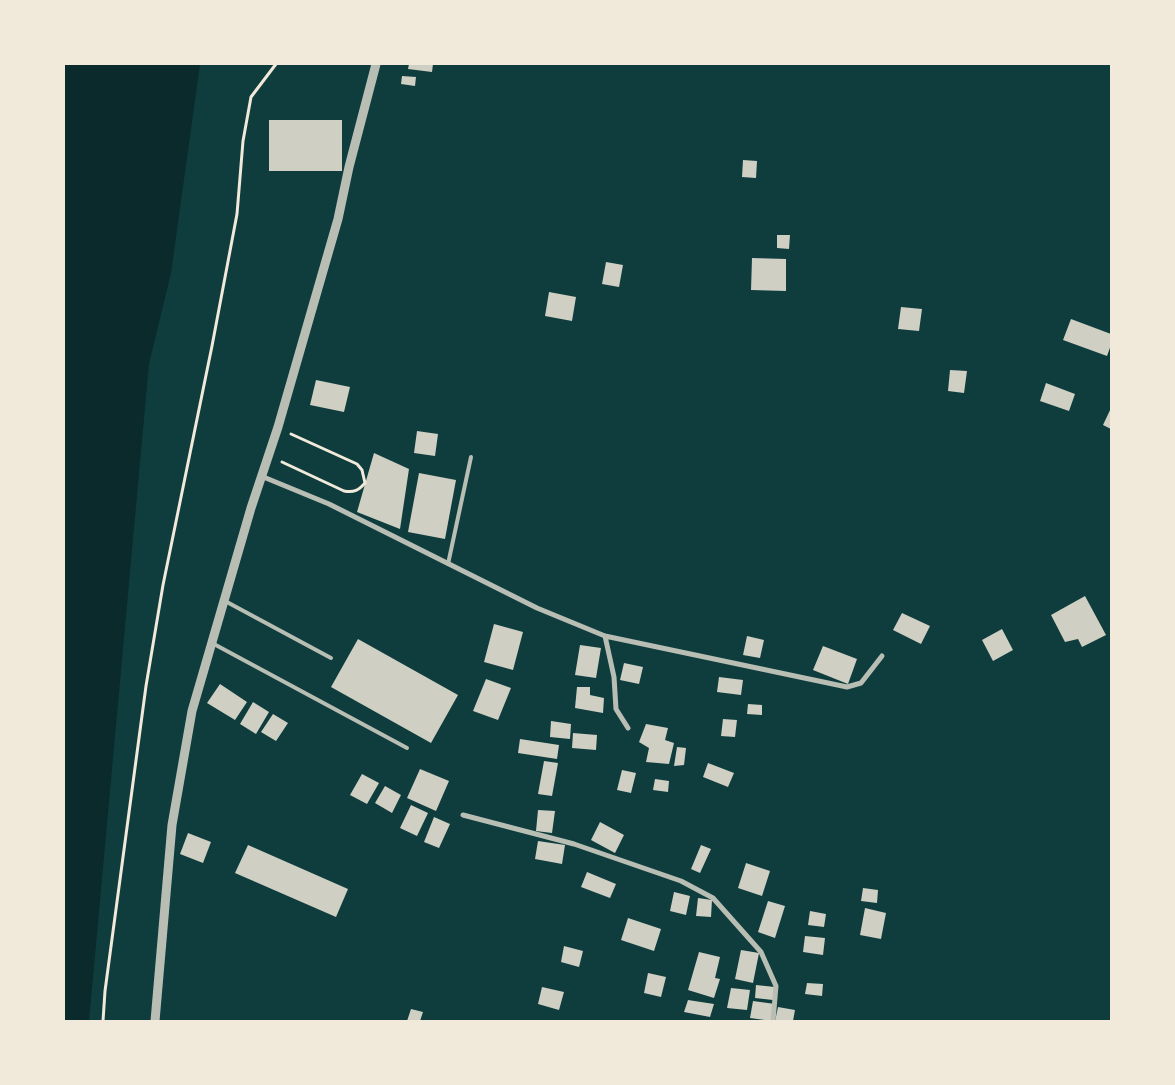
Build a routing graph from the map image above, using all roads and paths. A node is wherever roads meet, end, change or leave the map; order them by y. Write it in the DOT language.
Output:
graph roads {
  1 [pos="276,64"];
  2 [pos="376,64"];
  3 [pos="278,427"];
  4 [pos="268,456"];
  5 [pos="471,457"];
  6 [pos="262,476"];
  7 [pos="448,564"];
  8 [pos="225,600"];
  9 [pos="605,636"];
  10 [pos="212,643"];
  11 [pos="882,656"];
  12 [pos="331,658"];
  13 [pos="628,728"];
  14 [pos="407,748"];
  15 [pos="463,815"];
  16 [pos="103,1021"];
  17 [pos="155,1021"];
  18 [pos="773,1021"];
  1 -- 16 [label="path"];
  2 -- 3 [label="street"];
  3 -- 4 [label="street"];
  3 -- 4 [label="path"];
  4 -- 6 [label="street"];
  5 -- 7 [label="lane"];
  6 -- 7 [label="street"];
  6 -- 8 [label="street"];
  7 -- 9 [label="street"];
  8 -- 10 [label="street"];
  8 -- 12 [label="lane"];
  9 -- 11 [label="street"];
  9 -- 13 [label="street"];
  10 -- 14 [label="lane"];
  10 -- 17 [label="street"];
  15 -- 18 [label="street"];
}
